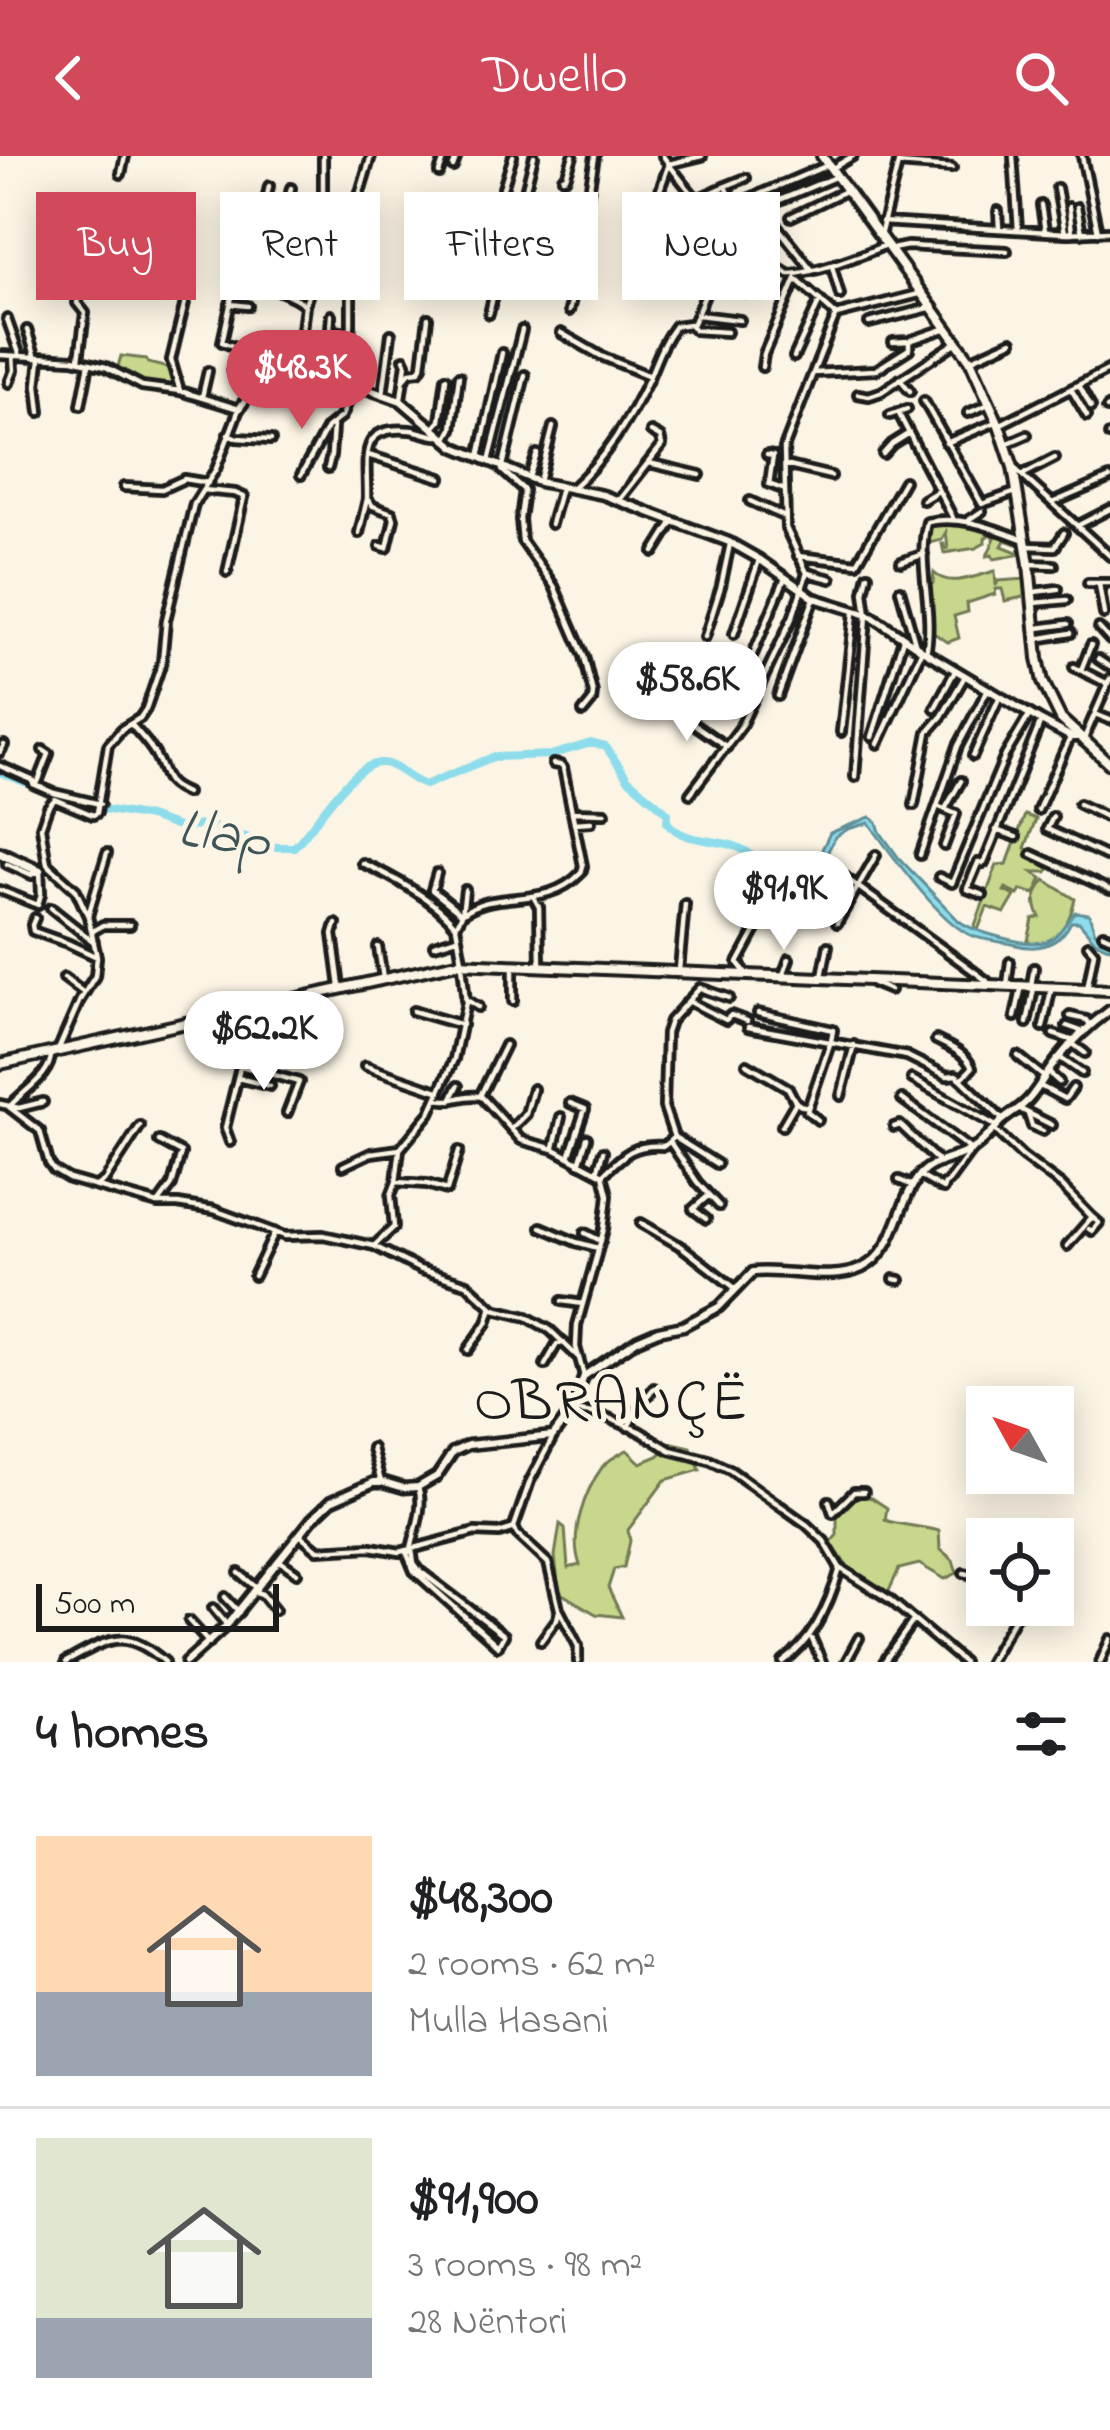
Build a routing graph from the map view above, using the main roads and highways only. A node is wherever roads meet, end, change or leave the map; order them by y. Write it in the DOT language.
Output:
graph roads {
  1 [pos="829,166"];
  2 [pos="1110,764"];
  3 [pos="1110,990"];
  4 [pos="0,1064"];
  1 -- 2 [label="main road"];
  3 -- 4 [label="main road"];
}
